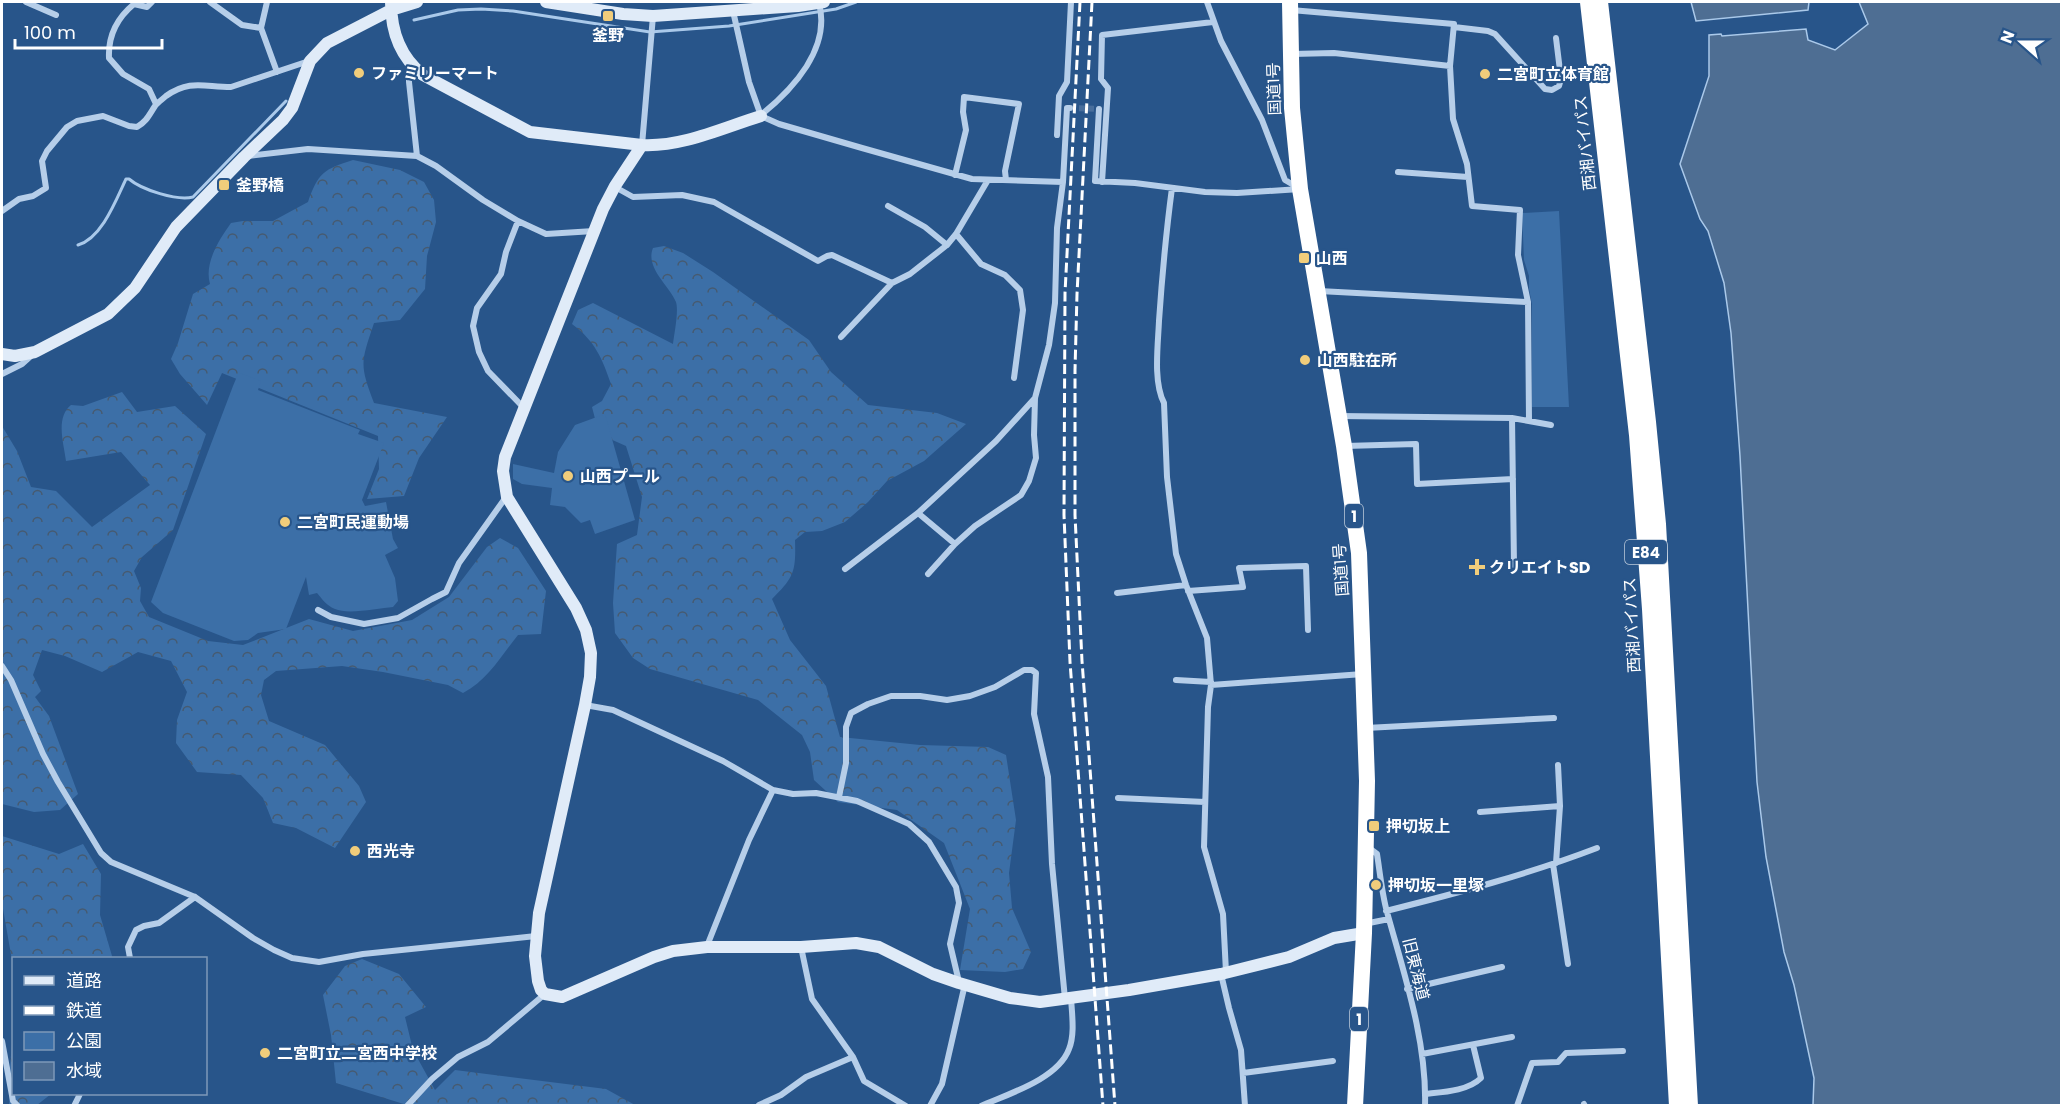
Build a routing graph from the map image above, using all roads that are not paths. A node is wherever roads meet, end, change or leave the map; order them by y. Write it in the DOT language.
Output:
graph roads {
  1 [pos="26,2"];
  2 [pos="152,2"];
  3 [pos="210,2"];
  4 [pos="267,2"];
  5 [pos="417,2"];
  6 [pos="546,2"];
  7 [pos="1071,2"];
  8 [pos="1207,2"];
  9 [pos="1588,2"];
  10 [pos="1600,2"];
  11 [pos="821,4"];
  12 [pos="391,6"];
  13 [pos="1290,6"];
  14 [pos="733,13"];
  15 [pos="57,15"];
  16 [pos="653,19"];
  17 [pos="1213,22"];
  18 [pos="1454,27"];
  19 [pos="261,28"];
  20 [pos="1556,38"];
  21 [pos="1291,54"];
  22 [pos="310,61"];
  23 [pos="411,66"];
  24 [pos="1450,66"];
  25 [pos="277,72"];
  26 [pos="156,104"];
  27 [pos="1070,108"];
  28 [pos="1099,109"];
  29 [pos="760,116"];
  30 [pos="1058,135"];
  31 [pos="642,145"];
  32 [pos="417,156"];
  33 [pos="244,157"];
  34 [pos="1398,172"];
  35 [pos="955,175"];
  36 [pos="1468,177"];
  37 [pos="988,180"];
  38 [pos="1006,180"];
  39 [pos="1063,182"];
  40 [pos="1099,182"];
  41 [pos="615,186"];
  42 [pos="1172,188"];
  43 [pos="1300,189"];
  44 [pos="888,206"];
  45 [pos="2,211"];
  46 [pos="518,221"];
  47 [pos="594,231"];
  48 [pos="956,234"];
  49 [pos="947,244"];
  50 [pos="892,284"];
  51 [pos="1318,291"];
  52 [pos="1528,302"];
  53 [pos="841,337"];
  54 [pos="34,352"];
  55 [pos="2,354"];
  56 [pos="2,374"];
  57 [pos="1014,378"];
  58 [pos="1035,398"];
  59 [pos="524,408"];
  60 [pos="1339,416"];
  61 [pos="1512,418"];
  62 [pos="1529,421"];
  63 [pos="1551,425"];
  64 [pos="1344,446"];
  65 [pos="1513,479"];
  66 [pos="507,497"];
  67 [pos="918,513"];
  68 [pos="955,544"];
  69 [pos="1514,565"];
  70 [pos="845,569"];
  71 [pos="928,574"];
  72 [pos="1187,588"];
  73 [pos="1117,593"];
  74 [pos="318,610"];
  75 [pos="1308,630"];
  76 [pos="2,666"];
  77 [pos="1364,674"];
  78 [pos="1176,680"];
  79 [pos="1211,683"];
  80 [pos="585,705"];
  81 [pos="1554,718"];
  82 [pos="1366,728"];
  83 [pos="1558,765"];
  84 [pos="773,790"];
  85 [pos="838,797"];
  86 [pos="1118,798"];
  87 [pos="1205,802"];
  88 [pos="1560,806"];
  89 [pos="1480,812"];
  90 [pos="1365,847"];
  91 [pos="1598,848"];
  92 [pos="1554,863"];
  93 [pos="195,897"];
  94 [pos="1386,911"];
  95 [pos="1389,919"];
  96 [pos="1364,929"];
  97 [pos="536,936"];
  98 [pos="707,947"];
  99 [pos="801,947"];
  100 [pos="129,957"];
  101 [pos="1568,964"];
  102 [pos="1502,968"];
  103 [pos="1224,973"];
  104 [pos="962,984"];
  105 [pos="1407,990"];
  106 [pos="545,994"];
  107 [pos="1071,999"];
  108 [pos="1512,1037"];
  109 [pos="3,1041"];
  110 [pos="1473,1045"];
  111 [pos="1623,1051"];
  112 [pos="1422,1054"];
  113 [pos="853,1057"];
  114 [pos="4,1061"];
  115 [pos="1333,1061"];
  116 [pos="1243,1073"];
  117 [pos="1425,1094"];
  118 [pos="759,1105"];
  119 [pos="18,1106"];
  120 [pos="407,1106"];
  121 [pos="906,1106"];
  122 [pos="930,1106"];
  123 [pos="981,1106"];
  124 [pos="1245,1106"];
  125 [pos="1355,1106"];
  126 [pos="1425,1106"];
  127 [pos="1517,1106"];
  128 [pos="1677,1106"];
  129 [pos="1690,1106"];
  1 -- 15 [label="street"];
  2 -- 26 [label="street"];
  3 -- 19 [label="street"];
  4 -- 19 [label="street"];
  5 -- 12 [label="street"];
  6 -- 16 [label="street"];
  7 -- 30 [label="street"];
  8 -- 17 [label="street"];
  9 -- 128 [label="highway, 西湘バイパス / E84"];
  10 -- 129 [label="highway, 西湘バイパス / E84"];
  11 -- 14 [label="street"];
  11 -- 29 [label="street"];
  12 -- 22 [label="street"];
  12 -- 23 [label="street"];
  13 -- 18 [label="street"];
  13 -- 21 [label="highway, 国道1号 / 1"];
  14 -- 16 [label="street"];
  14 -- 29 [label="street"];
  16 -- 31 [label="street"];
  17 -- 40 [label="street"];
  17 -- 43 [label="street"];
  18 -- 20 [label="street"];
  18 -- 24 [label="street"];
  19 -- 25 [label="street"];
  21 -- 24 [label="street"];
  21 -- 43 [label="highway, 国道1号 / 1"];
  22 -- 25 [label="street"];
  22 -- 33 [label="street"];
  23 -- 31 [label="street"];
  23 -- 32 [label="street"];
  24 -- 36 [label="street"];
  25 -- 26 [label="street"];
  26 -- 45 [label="street"];
  27 -- 39 [label="street"];
  28 -- 40 [label="street"];
  29 -- 31 [label="street"];
  29 -- 35 [label="street"];
  31 -- 41 [label="street"];
  32 -- 33 [label="street"];
  32 -- 46 [label="street"];
  33 -- 54 [label="street"];
  34 -- 36 [label="street"];
  35 -- 37 [label="street"];
  35 -- 38 [label="street"];
  36 -- 52 [label="street"];
  37 -- 38 [label="street"];
  37 -- 48 [label="street"];
  38 -- 39 [label="street"];
  39 -- 58 [label="street"];
  40 -- 42 [label="street"];
  41 -- 47 [label="street"];
  41 -- 50 [label="street"];
  42 -- 43 [label="street"];
  42 -- 72 [label="street"];
  43 -- 51 [label="highway, 国道1号 / 1"];
  44 -- 49 [label="street"];
  46 -- 47 [label="street"];
  46 -- 59 [label="street"];
  47 -- 59 [label="street"];
  48 -- 49 [label="street"];
  48 -- 57 [label="street"];
  49 -- 50 [label="street"];
  50 -- 53 [label="street"];
  51 -- 52 [label="street"];
  51 -- 60 [label="highway, 国道1号 / 1"];
  52 -- 62 [label="street"];
  54 -- 55 [label="street"];
  54 -- 56 [label="street"];
  58 -- 67 [label="street"];
  58 -- 68 [label="street"];
  59 -- 66 [label="street"];
  60 -- 61 [label="street"];
  60 -- 64 [label="highway, 国道1号 / 1"];
  61 -- 62 [label="street"];
  61 -- 65 [label="street"];
  62 -- 63 [label="street"];
  64 -- 65 [label="street"];
  64 -- 77 [label="highway, 国道1号 / 1"];
  65 -- 69 [label="street"];
  66 -- 74 [label="street"];
  66 -- 80 [label="street"];
  67 -- 68 [label="street"];
  67 -- 70 [label="street"];
  68 -- 71 [label="street"];
  72 -- 73 [label="street"];
  72 -- 75 [label="street"];
  72 -- 79 [label="street"];
  76 -- 93 [label="street"];
  77 -- 79 [label="street"];
  77 -- 82 [label="highway, 国道1号 / 1"];
  78 -- 79 [label="street"];
  79 -- 87 [label="street"];
  80 -- 84 [label="street"];
  80 -- 97 [label="street"];
  81 -- 82 [label="street"];
  82 -- 90 [label="highway, 国道1号 / 1"];
  83 -- 88 [label="street"];
  84 -- 85 [label="street"];
  84 -- 98 [label="street"];
  85 -- 104 [label="street"];
  85 -- 107 [label="street"];
  86 -- 87 [label="street"];
  87 -- 103 [label="street"];
  88 -- 89 [label="street"];
  88 -- 92 [label="street"];
  90 -- 94 [label="street, 旧東海道"];
  90 -- 96 [label="highway, 国道1号 / 1"];
  91 -- 92 [label="street"];
  92 -- 94 [label="street"];
  92 -- 101 [label="street"];
  93 -- 97 [label="street"];
  93 -- 100 [label="street"];
  94 -- 95 [label="street, 旧東海道"];
  95 -- 96 [label="street"];
  95 -- 105 [label="street, 旧東海道"];
  96 -- 103 [label="street"];
  96 -- 125 [label="highway, 国道1号 / 1"];
  97 -- 106 [label="street"];
  98 -- 99 [label="street"];
  98 -- 106 [label="street"];
  99 -- 104 [label="street"];
  99 -- 113 [label="street"];
  102 -- 105 [label="street"];
  103 -- 107 [label="street"];
  103 -- 116 [label="street"];
  104 -- 107 [label="street"];
  104 -- 122 [label="street"];
  105 -- 112 [label="street, 旧東海道"];
  106 -- 120 [label="street"];
  107 -- 123 [label="street"];
  108 -- 110 [label="street"];
  109 -- 114 [label="street"];
  110 -- 112 [label="street"];
  110 -- 117 [label="street"];
  111 -- 127 [label="street"];
  112 -- 117 [label="street, 旧東海道"];
  113 -- 118 [label="street"];
  113 -- 121 [label="street"];
  114 -- 119 [label="street"];
  115 -- 116 [label="street"];
  116 -- 124 [label="street"];
  117 -- 126 [label="street, 旧東海道"];
}
